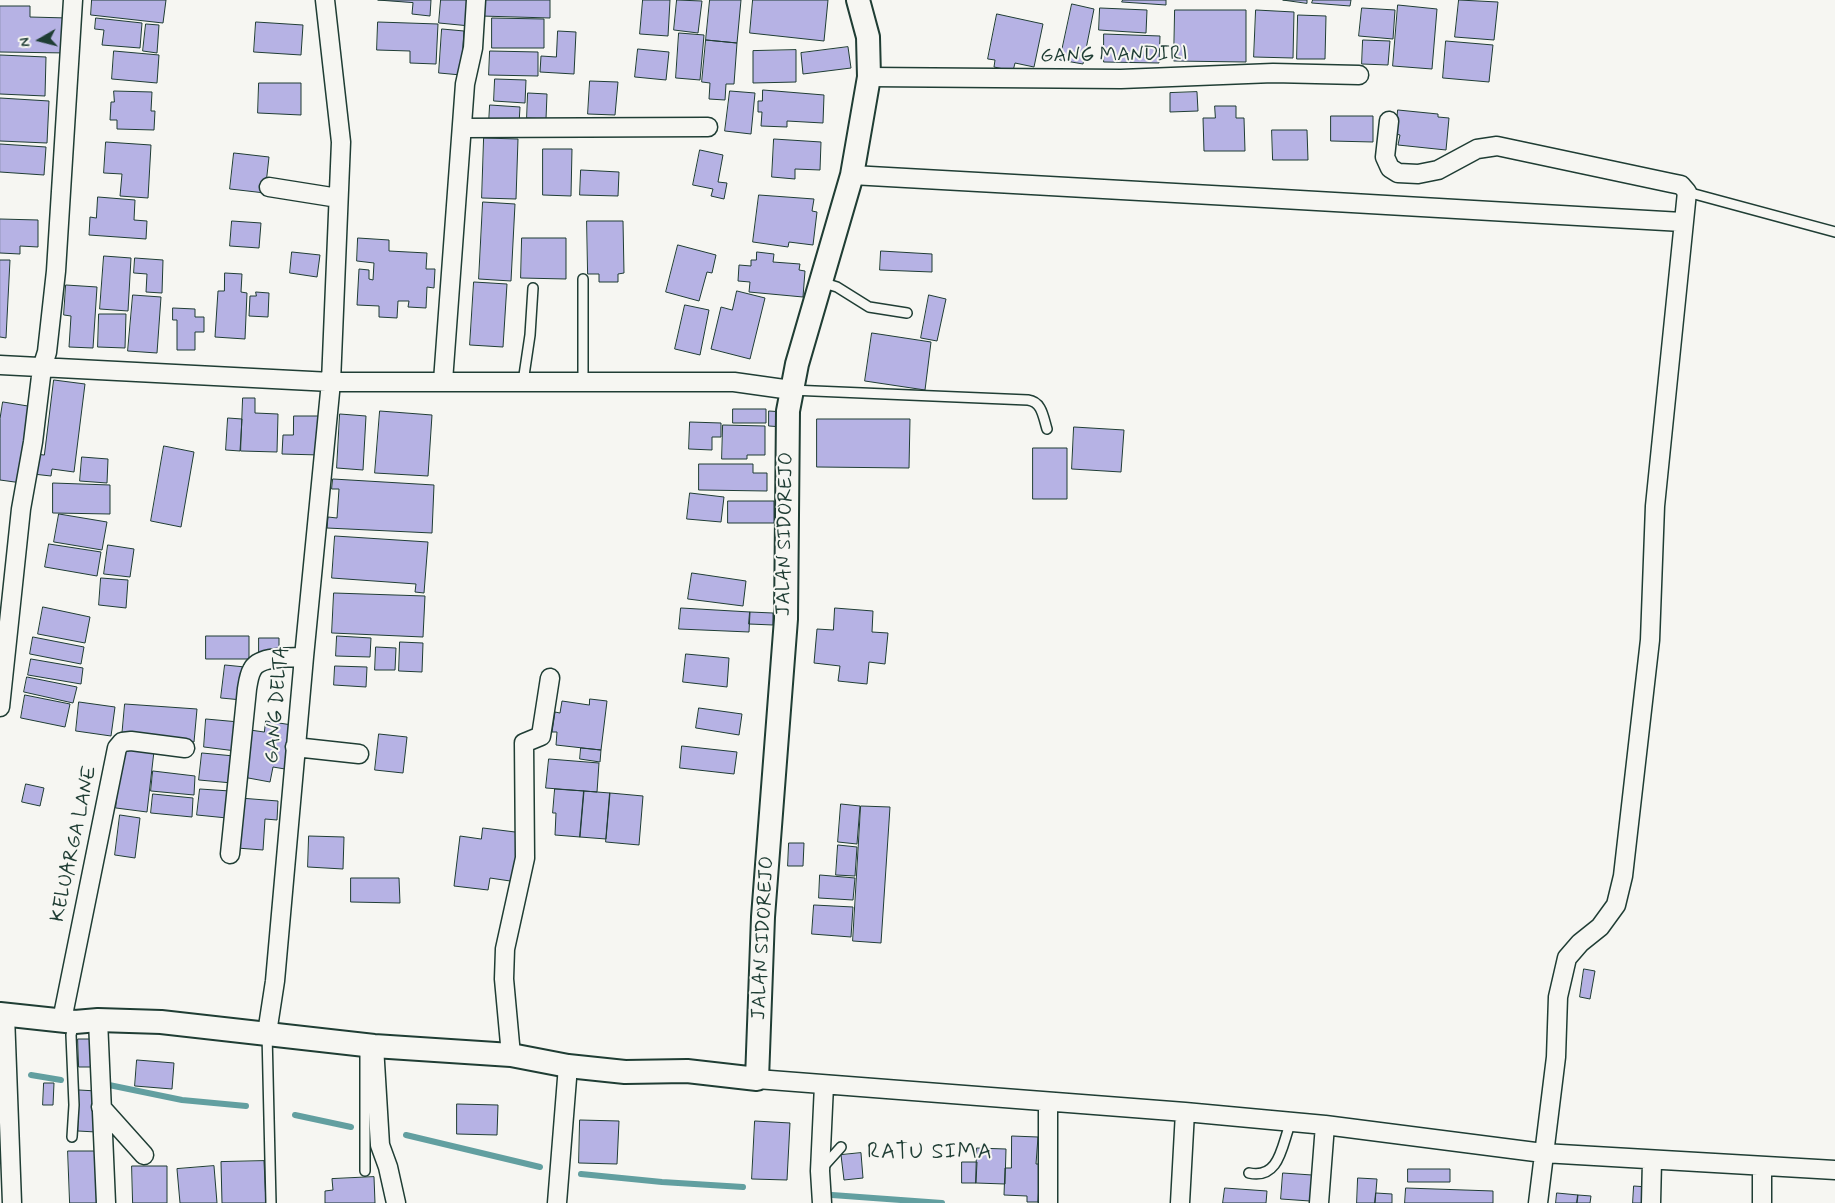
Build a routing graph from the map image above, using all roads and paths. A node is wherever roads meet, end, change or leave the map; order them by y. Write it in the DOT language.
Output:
graph roads {
  1 [pos="73,0"];
  2 [pos="325,0"];
  3 [pos="476,0"];
  4 [pos="858,0"];
  5 [pos="1359,76"];
  6 [pos="869,78"];
  7 [pos="1389,121"];
  8 [pos="708,127"];
  9 [pos="462,128"];
  10 [pos="852,175"];
  11 [pos="270,187"];
  12 [pos="1687,192"];
  13 [pos="338,198"];
  14 [pos="1682,222"];
  15 [pos="1835,232"];
  16 [pos="584,280"];
  17 [pos="821,282"];
  18 [pos="533,288"];
  19 [pos="907,313"];
  20 [pos="0,365"];
  21 [pos="42,368"];
  22 [pos="331,382"];
  23 [pos="443,382"];
  24 [pos="522,382"];
  25 [pos="583,383"];
  26 [pos="791,390"];
  27 [pos="1047,429"];
  28 [pos="304,657"];
  29 [pos="550,678"];
  30 [pos="0,707"];
  31 [pos="296,747"];
  32 [pos="185,748"];
  33 [pos="359,754"];
  34 [pos="230,854"];
  35 [pos="3,1014"];
  36 [pos="98,1020"];
  37 [pos="68,1021"];
  38 [pos="267,1033"];
  39 [pos="370,1045"];
  40 [pos="510,1055"];
  41 [pos="568,1066"];
  42 [pos="757,1079"];
  43 [pos="824,1085"];
  44 [pos="1048,1102"];
  45 [pos="101,1107"];
  46 [pos="1185,1112"];
  47 [pos="1291,1122"];
  48 [pos="1325,1125"];
  49 [pos="72,1137"];
  50 [pos="841,1147"];
  51 [pos="1543,1153"];
  52 [pos="144,1155"];
  53 [pos="1652,1161"];
  54 [pos="1762,1166"];
  55 [pos="1835,1170"];
  56 [pos="365,1171"];
  57 [pos="820,1171"];
  58 [pos="1249,1173"];
  59 [pos="12,1203"];
  60 [pos="106,1203"];
  61 [pos="271,1203"];
  62 [pos="396,1203"];
  63 [pos="557,1203"];
  64 [pos="822,1203"];
  65 [pos="1048,1203"];
  66 [pos="1180,1203"];
  67 [pos="1319,1203"];
  68 [pos="1538,1203"];
  69 [pos="1651,1203"];
  70 [pos="1762,1203"];
  1 -- 21 [label="street"];
  2 -- 13 [label="street, GANG DELTA"];
  3 -- 9 [label="street"];
  4 -- 6 [label="street, JALAN SIDOREJO"];
  5 -- 6 [label="street, GANG MANDIRI"];
  6 -- 10 [label="street, JALAN SIDOREJO"];
  7 -- 12 [label="street"];
  8 -- 9 [label="street"];
  9 -- 23 [label="street"];
  10 -- 14 [label="street"];
  10 -- 17 [label="street, JALAN SIDOREJO"];
  11 -- 13 [label="street"];
  12 -- 14 [label="street"];
  12 -- 15 [label="lane"];
  13 -- 22 [label="street, GANG DELTA"];
  14 -- 51 [label="street"];
  16 -- 25 [label="lane"];
  17 -- 19 [label="lane"];
  17 -- 26 [label="street, JALAN SIDOREJO"];
  18 -- 24 [label="lane"];
  20 -- 21 [label="street"];
  21 -- 22 [label="street"];
  21 -- 30 [label="street"];
  22 -- 23 [label="street"];
  22 -- 28 [label="street, GANG DELTA"];
  23 -- 24 [label="street"];
  24 -- 25 [label="street"];
  25 -- 26 [label="street"];
  26 -- 27 [label="lane"];
  26 -- 42 [label="street, JALAN SIDOREJO"];
  28 -- 31 [label="street, GANG DELTA"];
  28 -- 34 [label="street"];
  29 -- 40 [label="street"];
  31 -- 33 [label="street"];
  31 -- 38 [label="street, GANG DELTA"];
  32 -- 37 [label="street, KELUARGA LANE"];
  35 -- 37 [label="street"];
  35 -- 59 [label="street"];
  36 -- 37 [label="street"];
  36 -- 38 [label="street"];
  36 -- 45 [label="street"];
  37 -- 49 [label="lane"];
  38 -- 39 [label="street"];
  38 -- 61 [label="lane"];
  39 -- 40 [label="street"];
  39 -- 56 [label="lane"];
  39 -- 62 [label="street"];
  40 -- 41 [label="street"];
  41 -- 42 [label="street"];
  41 -- 63 [label="street"];
  42 -- 43 [label="street"];
  43 -- 44 [label="street"];
  43 -- 57 [label="street"];
  44 -- 46 [label="street"];
  44 -- 65 [label="street"];
  45 -- 52 [label="street"];
  45 -- 60 [label="street"];
  46 -- 47 [label="street"];
  46 -- 66 [label="street"];
  47 -- 48 [label="street"];
  47 -- 58 [label="lane"];
  48 -- 51 [label="street"];
  48 -- 67 [label="street"];
  50 -- 57 [label="lane"];
  51 -- 53 [label="street"];
  51 -- 68 [label="street"];
  53 -- 54 [label="street"];
  53 -- 69 [label="street"];
  54 -- 55 [label="street"];
  54 -- 70 [label="street"];
  57 -- 64 [label="street"];
}
